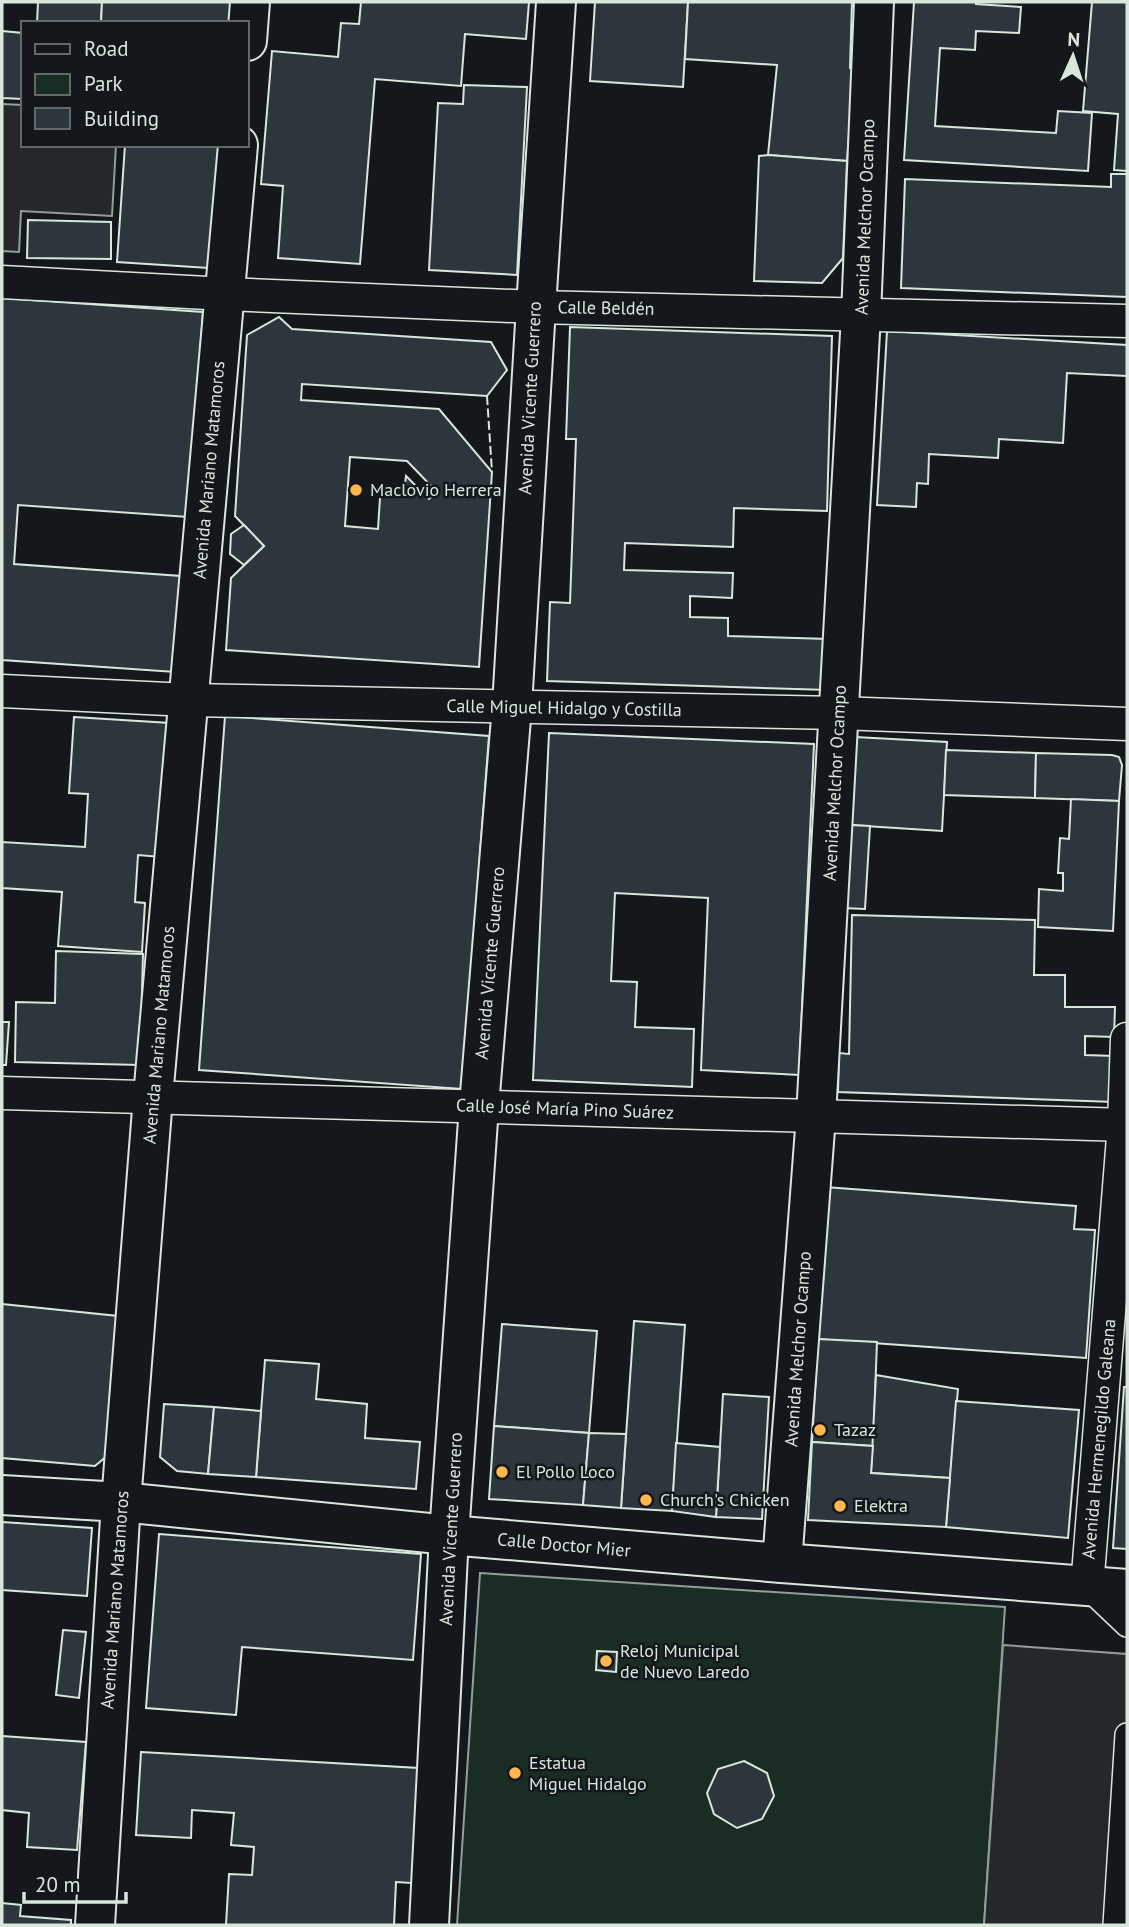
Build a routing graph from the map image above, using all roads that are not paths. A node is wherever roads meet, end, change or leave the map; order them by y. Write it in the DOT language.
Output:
graph roads {
  1 [pos="250,2"];
  2 [pos="556,2"];
  3 [pos="874,2"];
  4 [pos="248,28"];
  5 [pos="238,147"];
  6 [pos="2,282"];
  7 [pos="226,295"];
  8 [pos="536,307"];
  9 [pos="861,315"];
  10 [pos="1127,321"];
  11 [pos="2,691"];
  12 [pos="188,700"];
  13 [pos="512,706"];
  14 [pos="839,713"];
  15 [pos="1127,724"];
  16 [pos="1127,1040"];
  17 [pos="2,1093"];
  18 [pos="153,1097"];
  19 [pos="478,1106"];
  20 [pos="816,1116"];
  21 [pos="1126,1125"];
  22 [pos="2,1495"];
  23 [pos="121,1502"];
  24 [pos="450,1535"];
  25 [pos="782,1563"];
  26 [pos="1087,1587"];
  27 [pos="1127,1589"];
  28 [pos="1127,1625"];
  29 [pos="1127,1735"];
  30 [pos="95,1925"];
  31 [pos="429,1925"];
  32 [pos="1115,1925"];
  1 -- 4 [label="main road"];
  2 -- 8 [label="main road, Avenida Vicente Guerrero"];
  3 -- 9 [label="main road, Avenida Melchor Ocampo"];
  5 -- 7 [label="main road, Avenida Mariano Matamoros"];
  6 -- 7 [label="street, Calle Beldén"];
  7 -- 8 [label="street, Calle Beldén"];
  7 -- 12 [label="main road, Avenida Mariano Matamoros"];
  8 -- 9 [label="street, Calle Beldén"];
  8 -- 13 [label="main road, Avenida Vicente Guerrero"];
  9 -- 10 [label="street, Calle Beldén"];
  9 -- 14 [label="main road, Avenida Melchor Ocampo"];
  11 -- 12 [label="street, Calle Miguel Hidalgo y Costilla"];
  12 -- 13 [label="street, Calle Miguel Hidalgo y Costilla"];
  12 -- 18 [label="main road, Avenida Mariano Matamoros"];
  13 -- 14 [label="street, Calle Miguel Hidalgo y Costilla"];
  13 -- 19 [label="main road, Avenida Vicente Guerrero"];
  14 -- 15 [label="street, Calle Miguel Hidalgo y Costilla"];
  14 -- 20 [label="main road, Avenida Melchor Ocampo"];
  16 -- 21 [label="street, Avenida Hermenegildo Galeana"];
  17 -- 18 [label="street, Calle José María Pino Suárez"];
  18 -- 19 [label="street, Calle José María Pino Suárez"];
  18 -- 23 [label="main road, Avenida Mariano Matamoros"];
  19 -- 20 [label="street, Calle José María Pino Suárez"];
  19 -- 24 [label="main road, Avenida Vicente Guerrero"];
  20 -- 21 [label="street, Calle José María Pino Suárez"];
  20 -- 25 [label="main road, Avenida Melchor Ocampo"];
  21 -- 26 [label="street, Avenida Hermenegildo Galeana"];
  22 -- 23 [label="main road, Calle Doctor Mier"];
  23 -- 24 [label="main road, Calle Doctor Mier"];
  23 -- 30 [label="main road, Avenida Mariano Matamoros"];
  24 -- 25 [label="main road, Calle Doctor Mier"];
  24 -- 31 [label="main road, Avenida Vicente Guerrero"];
  25 -- 26 [label="main road, Calle Doctor Mier"];
  26 -- 27 [label="main road, Calle Doctor Mier"];
  26 -- 28 [label="street"];
  29 -- 32 [label="street"];
}
